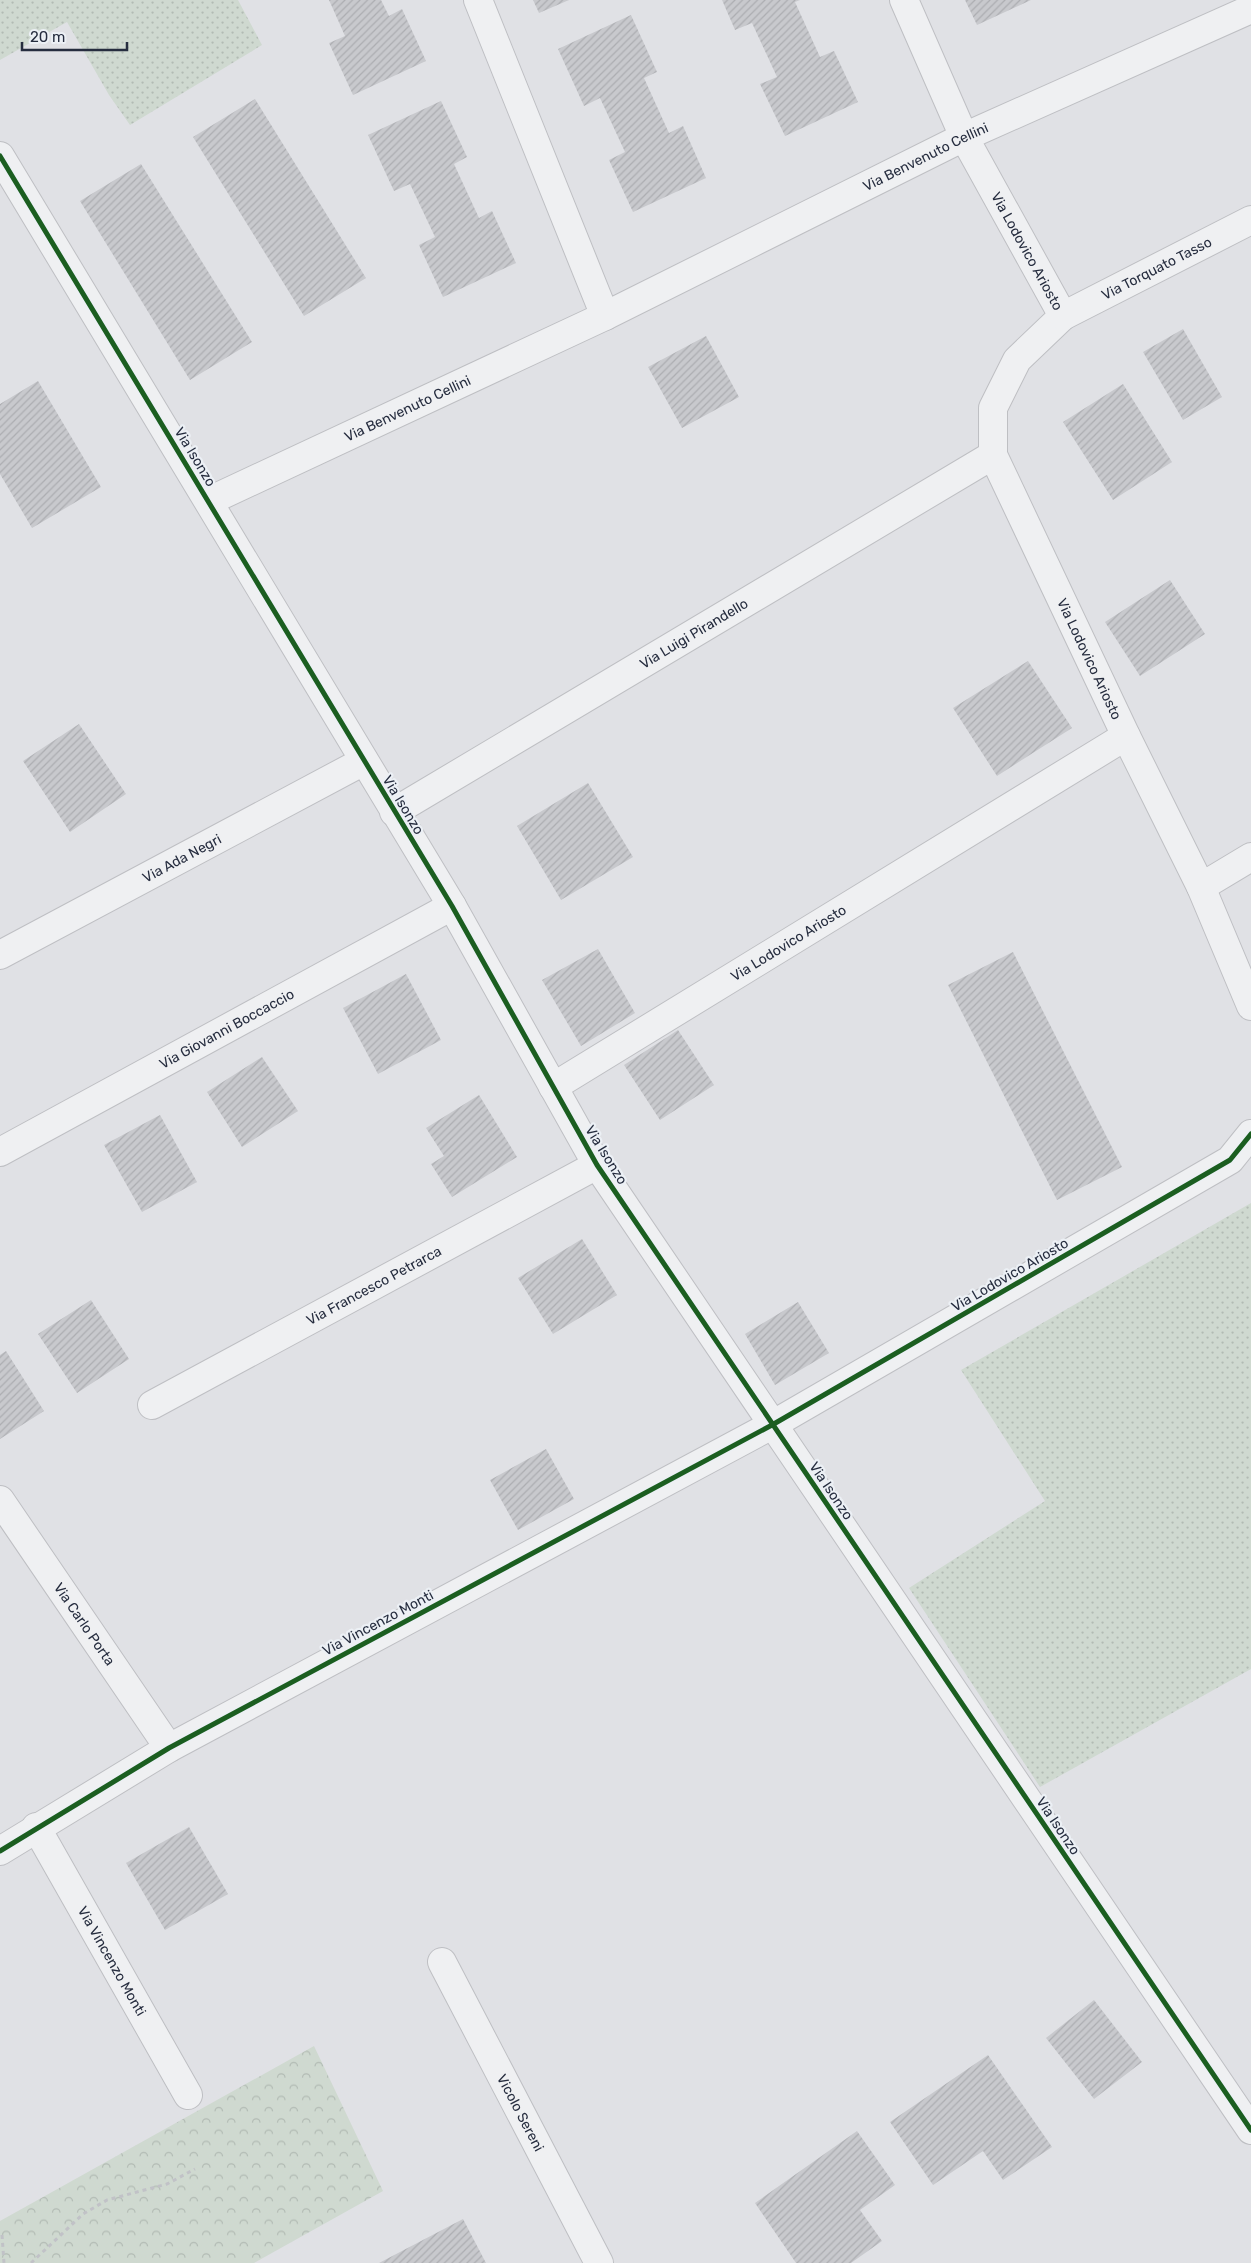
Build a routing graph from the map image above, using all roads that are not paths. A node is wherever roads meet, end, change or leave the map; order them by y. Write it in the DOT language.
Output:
graph roads {
  1 [pos="478,0"];
  2 [pos="904,0"];
  3 [pos="1251,9"];
  4 [pos="964,137"];
  5 [pos="0,156"];
  6 [pos="1251,220"];
  7 [pos="605,316"];
  8 [pos="1063,316"];
  9 [pos="993,455"];
  10 [pos="208,501"];
  11 [pos="1126,736"];
  12 [pos="364,761"];
  13 [pos="394,812"];
  14 [pos="1251,857"];
  15 [pos="1201,887"];
  16 [pos="452,906"];
  17 [pos="0,956"];
  18 [pos="1251,1006"];
  19 [pos="553,1087"];
  20 [pos="1251,1134"];
  21 [pos="0,1152"];
  22 [pos="598,1165"];
  23 [pos="152,1405"];
  24 [pos="772,1425"];
  25 [pos="0,1500"];
  26 [pos="169,1748"];
  27 [pos="36,1827"];
  28 [pos="0,1850"];
  29 [pos="442,1962"];
  30 [pos="188,2095"];
  31 [pos="1251,2130"];
  32 [pos="599,2263"];
  1 -- 7 [label="street"];
  2 -- 4 [label="street, Via Lodovico Ariosto"];
  3 -- 4 [label="street, Via Benvenuto Cellini"];
  4 -- 7 [label="street, Via Benvenuto Cellini"];
  4 -- 8 [label="street, Via Lodovico Ariosto"];
  5 -- 10 [label="street, Via Isonzo"];
  6 -- 8 [label="street, Via Torquato Tasso"];
  7 -- 10 [label="street, Via Benvenuto Cellini"];
  8 -- 9 [label="street, Via Lodovico Ariosto"];
  9 -- 11 [label="street, Via Lodovico Ariosto"];
  9 -- 13 [label="street, Via Luigi Pirandello"];
  10 -- 12 [label="street, Via Isonzo"];
  11 -- 15 [label="street, Via Lodovico Ariosto"];
  11 -- 19 [label="street, Via Lodovico Ariosto"];
  12 -- 13 [label="street, Via Isonzo"];
  12 -- 17 [label="street, Via Ada Negri"];
  13 -- 16 [label="street, Via Isonzo"];
  14 -- 15 [label="street"];
  15 -- 18 [label="street, Via Lodovico Ariosto"];
  16 -- 19 [label="street, Via Isonzo"];
  16 -- 21 [label="street, Via Giovanni Boccaccio"];
  19 -- 22 [label="street, Via Isonzo"];
  20 -- 24 [label="street, Via Lodovico Ariosto"];
  22 -- 23 [label="street, Via Francesco Petrarca"];
  22 -- 24 [label="street, Via Isonzo"];
  24 -- 26 [label="street, Via Vincenzo Monti"];
  24 -- 31 [label="street, Via Isonzo"];
  25 -- 26 [label="street, Via Carlo Porta"];
  26 -- 27 [label="street, Via Vincenzo Monti"];
  27 -- 28 [label="street, Via Vincenzo Monti"];
  27 -- 30 [label="street, Via Vincenzo Monti"];
  29 -- 32 [label="street, Vicolo Sereni"];
}
